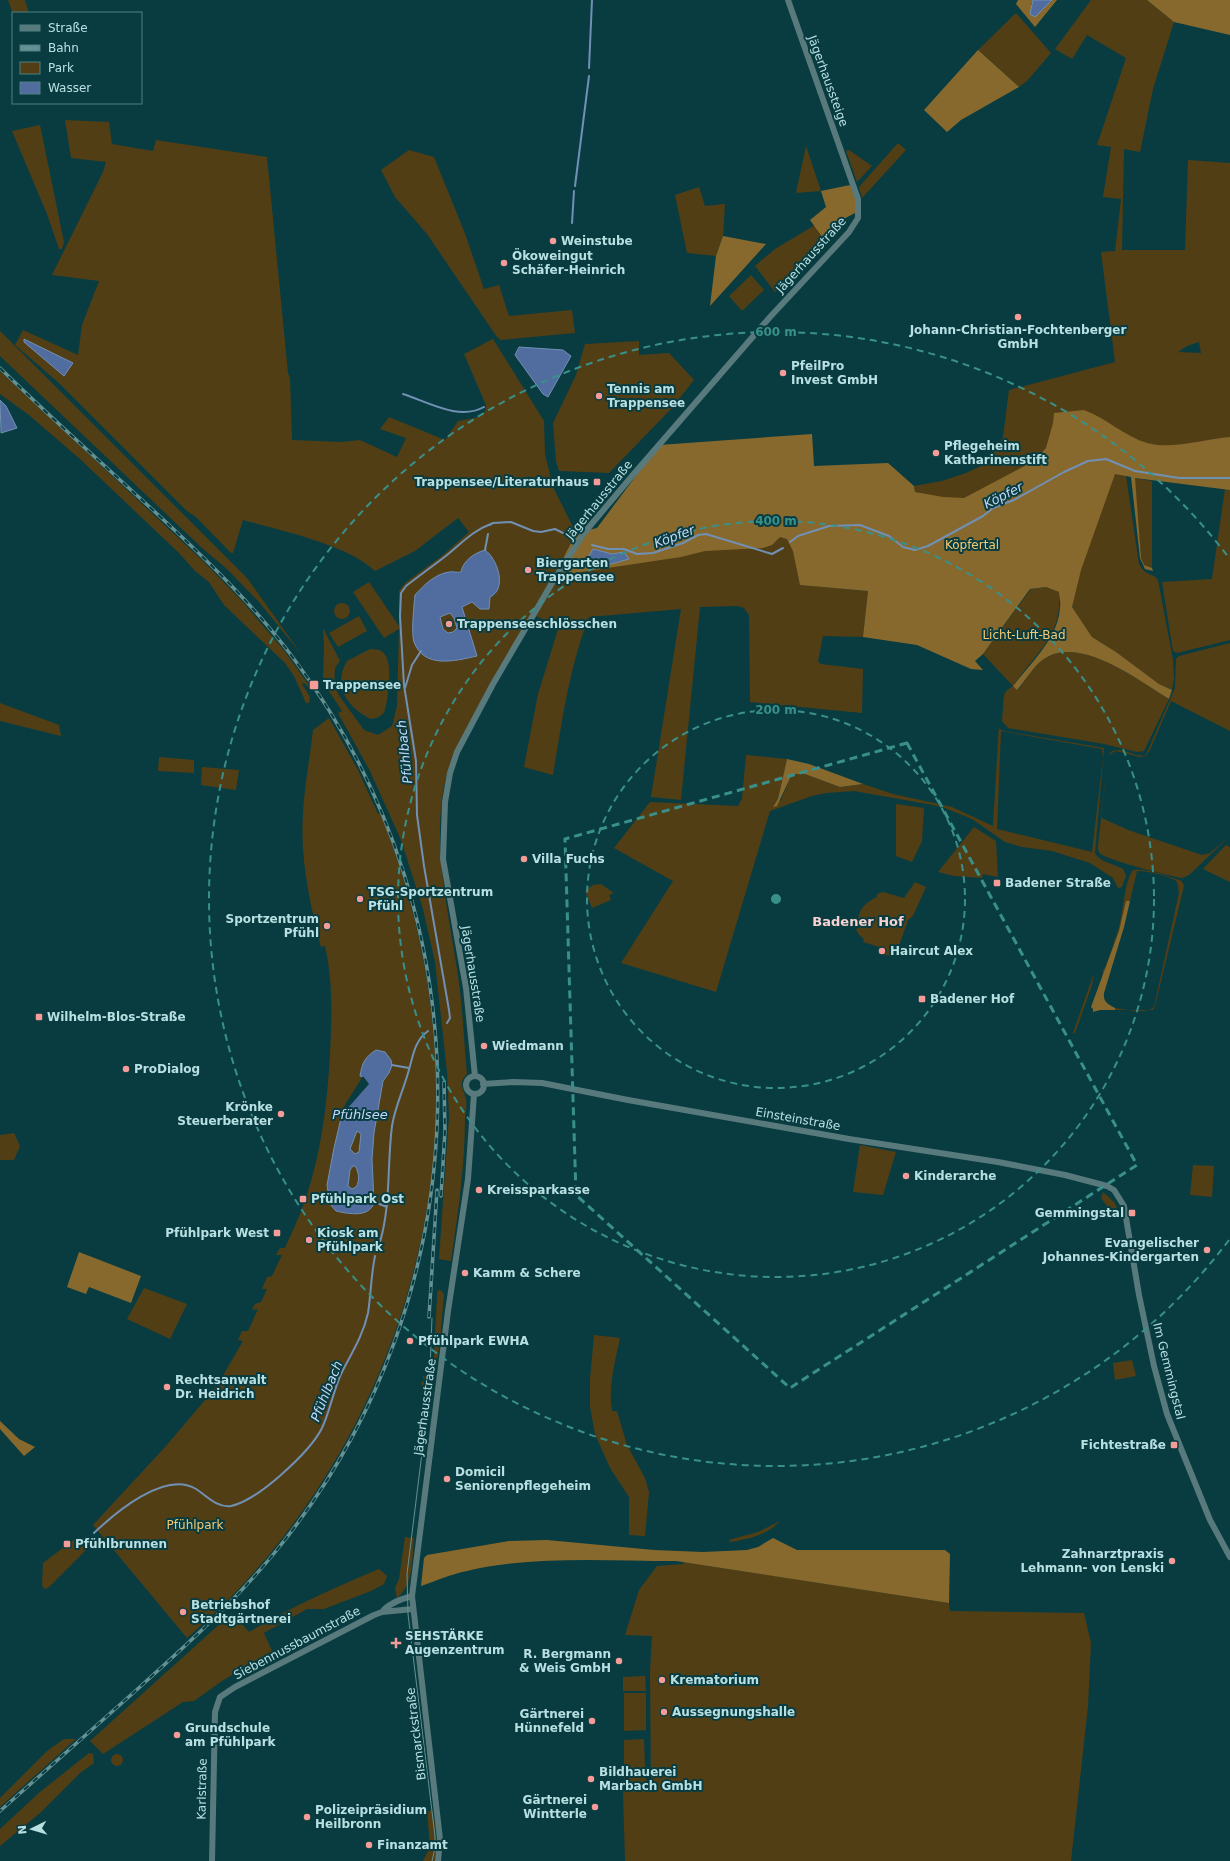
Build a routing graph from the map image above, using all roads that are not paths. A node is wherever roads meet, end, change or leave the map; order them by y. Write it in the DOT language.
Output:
graph roads {
  1 [pos="788,0"];
  2 [pos="858,199"];
  3 [pos="475,1076"];
  4 [pos="484,1084"];
  5 [pos="474,1094"];
  6 [pos="1107,1186"];
  7 [pos="1230,1557"];
  8 [pos="412,1596"];
  9 [pos="412,1607"];
  10 [pos="382,1612"];
  11 [pos="222,1695"];
  12 [pos="212,1861"];
  13 [pos="438,1861"];
  1 -- 2 [label="street, Jägerhaussteige"];
  2 -- 3 [label="street, Jägerhausstraße"];
  3 -- 4 [label="street"];
  3 -- 5 [label="street"];
  4 -- 5 [label="street"];
  4 -- 6 [label="street, Einsteinstraße"];
  5 -- 8 [label="street, Jägerhausstraße"];
  6 -- 7 [label="street, Im Gemmingstal"];
  8 -- 9 [label="street, Jägerhausstraße"];
  8 -- 10 [label="street, Siebennussbaumstraße"];
  9 -- 10 [label="street, Siebennussbaumstraße"];
  9 -- 13 [label="street, Bismarckstraße"];
  10 -- 11 [label="street, Siebennussbaumstraße"];
  11 -- 12 [label="street, Karlstraße"];
}
